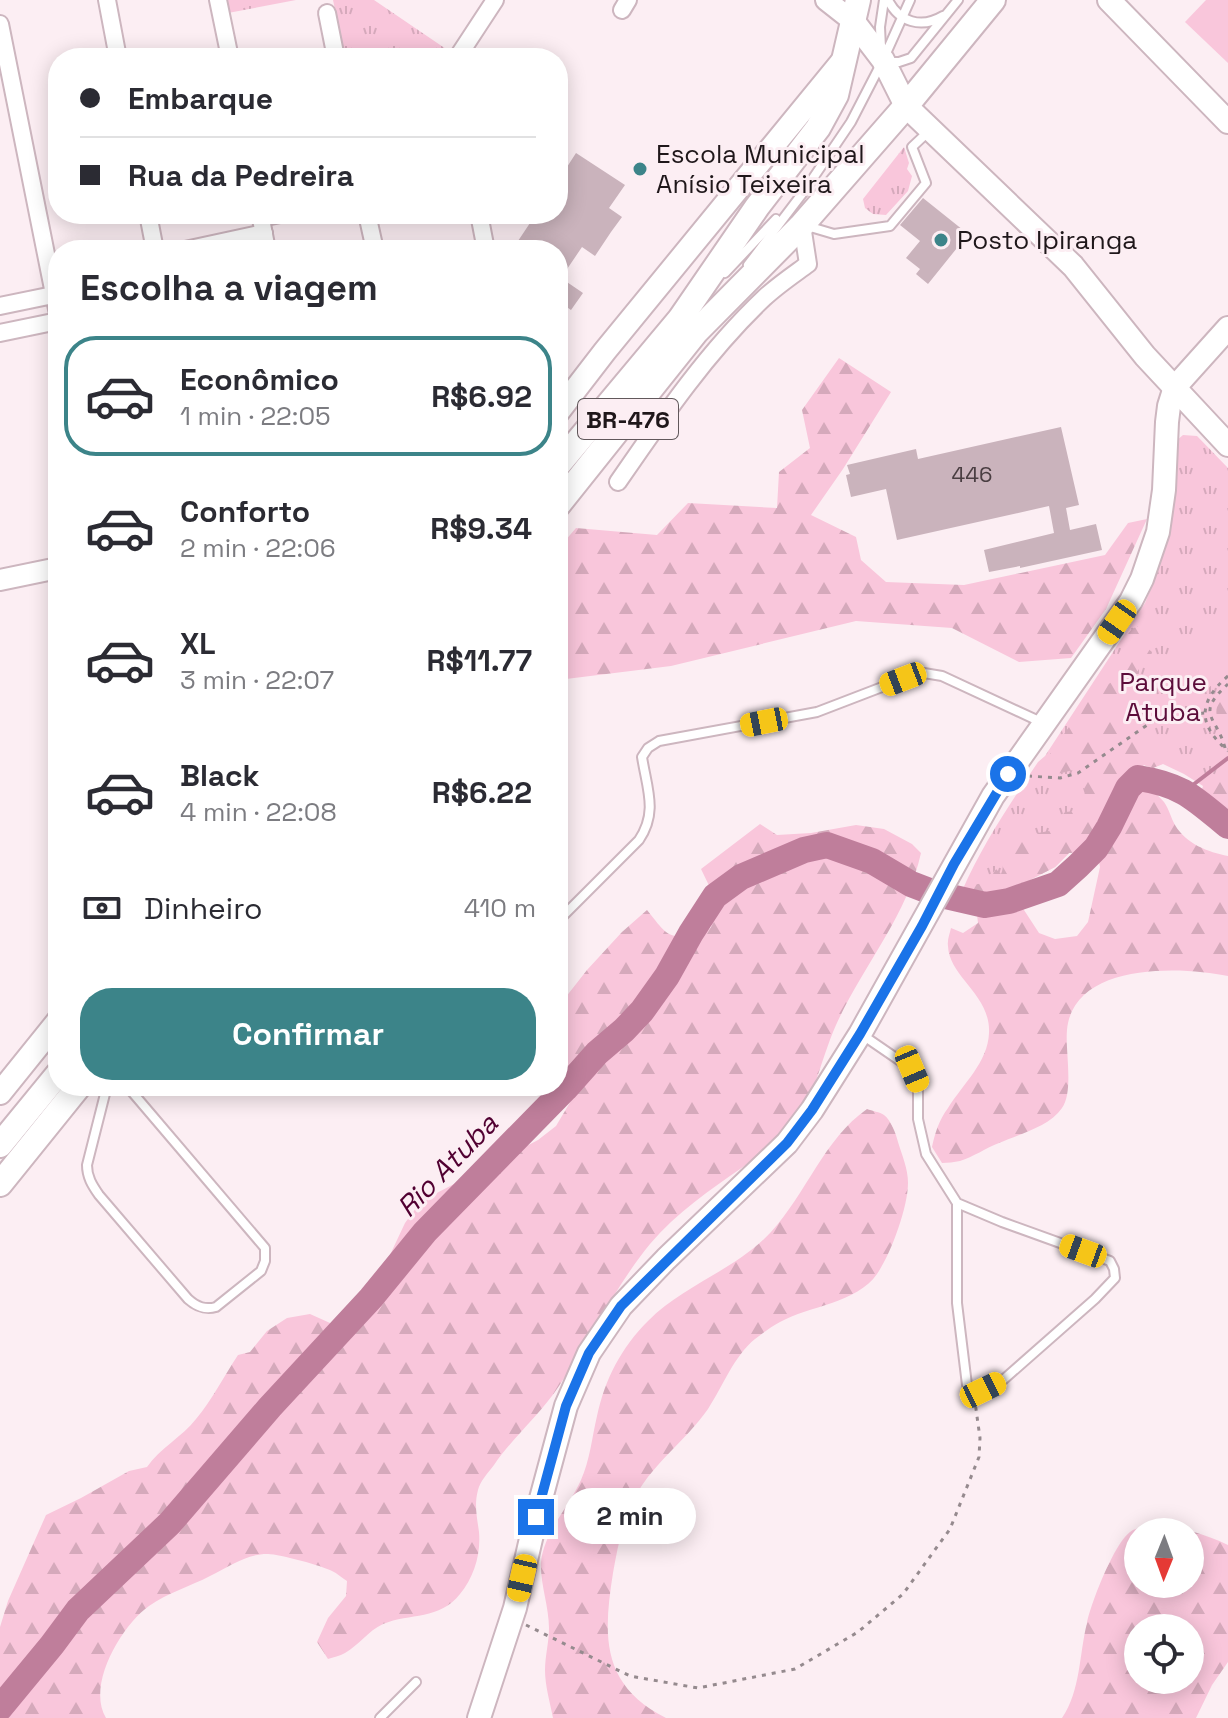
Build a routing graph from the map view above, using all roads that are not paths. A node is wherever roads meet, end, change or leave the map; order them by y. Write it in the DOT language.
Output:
graph roads {
  1 [pos="107,0"];
  2 [pos="218,0"];
  3 [pos="495,0"];
  4 [pos="826,0"];
  5 [pos="886,0"];
  6 [pos="910,0"];
  7 [pos="918,0"];
  8 [pos="949,0"];
  9 [pos="958,0"];
  10 [pos="993,0"];
  11 [pos="1109,0"];
  12 [pos="950,10"];
  13 [pos="856,11"];
  14 [pos="327,13"];
  15 [pos="903,18"];
  16 [pos="0,24"];
  17 [pos="2,42"];
  18 [pos="116,48"];
  19 [pos="228,48"];
  20 [pos="334,48"];
  21 [pos="464,48"];
  22 [pos="846,57"];
  23 [pos="883,60"];
  24 [pos="906,106"];
  25 [pos="1228,122"];
  26 [pos="931,129"];
  27 [pos="805,190"];
  28 [pos="802,225"];
  29 [pos="263,229"];
  30 [pos="222,240"];
  31 [pos="48,257"];
  32 [pos="48,296"];
  33 [pos="0,306"];
  34 [pos="48,323"];
  35 [pos="688,326"];
  36 [pos="1228,328"];
  37 [pos="0,333"];
  38 [pos="1175,387"];
  39 [pos="568,399"];
  40 [pos="1228,445"];
  41 [pos="568,454"];
  42 [pos="618,482"];
  43 [pos="568,491"];
  44 [pos="48,570"];
  45 [pos="0,580"];
  46 [pos="1045,724"];
  47 [pos="568,911"];
  48 [pos="48,1033"];
  49 [pos="860,1034"];
  50 [pos="48,1086"];
  51 [pos="1,1090"];
  52 [pos="71,1096"];
  53 [pos="104,1096"];
  54 [pos="136,1096"];
  55 [pos="0,1145"];
  56 [pos="0,1184"];
  57 [pos="957,1203"];
  58 [pos="416,1682"];
  59 [pos="380,1718"];
  60 [pos="479,1718"];
  1 -- 18 [label="street"];
  2 -- 19 [label="street"];
  3 -- 21 [label="street"];
  4 -- 13 [label="street"];
  5 -- 15 [label="lane"];
  5 -- 23 [label="lane"];
  6 -- 15 [label="lane"];
  7 -- 15 [label="lane"];
  8 -- 12 [label="lane"];
  9 -- 12 [label="lane"];
  10 -- 24 [label="main road"];
  11 -- 25 [label="main road"];
  12 -- 15 [label="lane"];
  12 -- 23 [label="lane"];
  13 -- 22 [label="main road"];
  13 -- 23 [label="main road"];
  14 -- 20 [label="street"];
  15 -- 23 [label="lane"];
  16 -- 17 [label="street"];
  17 -- 31 [label="street"];
  22 -- 35 [label="main road, BR-476"];
  22 -- 39 [label="main road"];
  23 -- 24 [label="main road"];
  23 -- 27 [label="lane"];
  24 -- 26 [label="main road"];
  24 -- 28 [label="main road"];
  26 -- 28 [label="lane"];
  26 -- 38 [label="main road"];
  27 -- 35 [label="lane"];
  27 -- 35 [label="lane"];
  28 -- 35 [label="main road"];
  28 -- 42 [label="street"];
  29 -- 30 [label="street"];
  32 -- 33 [label="street"];
  34 -- 37 [label="street"];
  35 -- 41 [label="main road, BR-476"];
  35 -- 43 [label="main road, BR-476"];
  36 -- 38 [label="main road"];
  38 -- 40 [label="main road"];
  38 -- 46 [label="main road"];
  44 -- 45 [label="street"];
  46 -- 47 [label="lane"];
  46 -- 49 [label="main road"];
  48 -- 51 [label="main road"];
  49 -- 57 [label="lane"];
  49 -- 60 [label="main road"];
  50 -- 55 [label="main road"];
  52 -- 56 [label="main road"];
  53 -- 54 [label="lane"];
  57 -- 57 [label="lane"];
  58 -- 59 [label="lane"];
}
